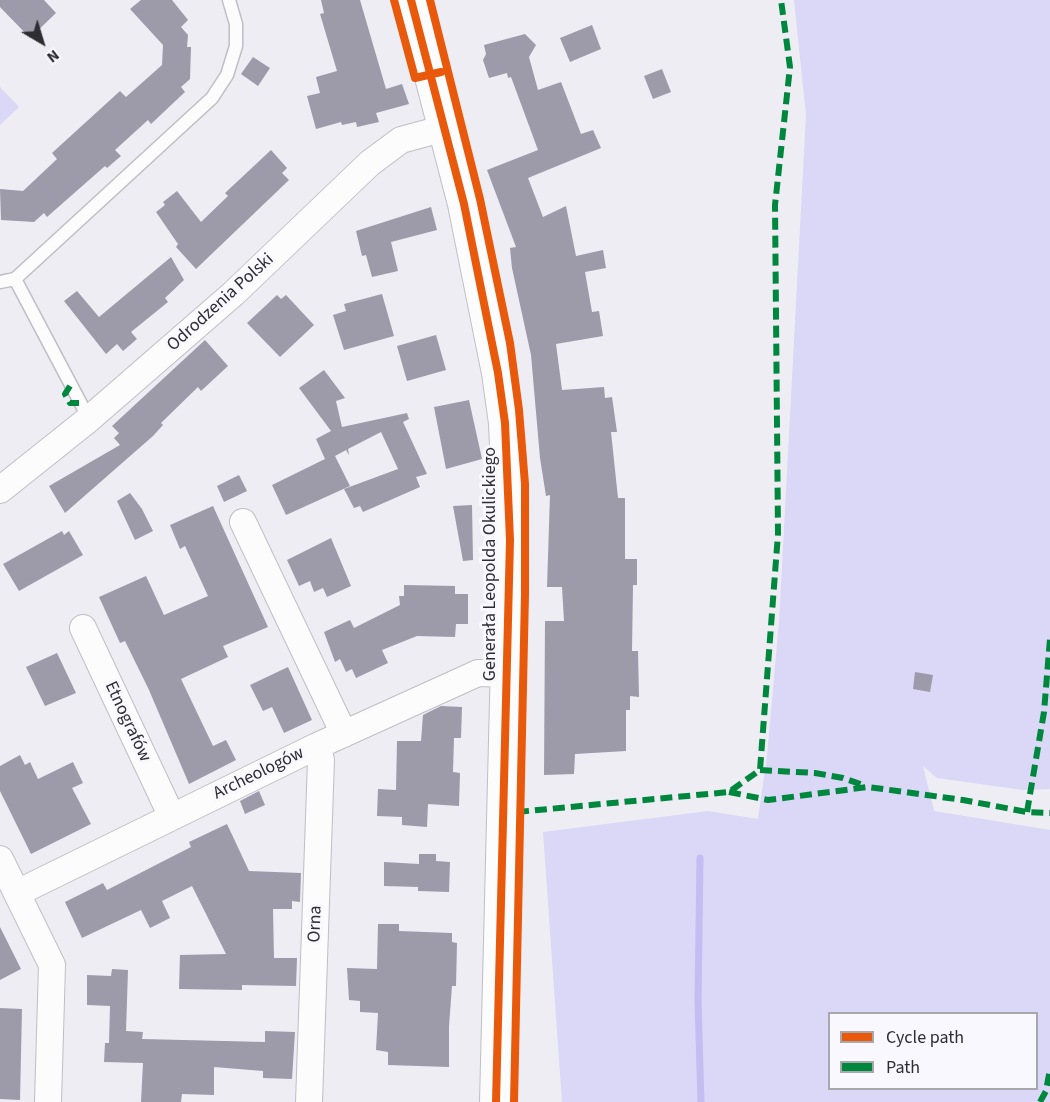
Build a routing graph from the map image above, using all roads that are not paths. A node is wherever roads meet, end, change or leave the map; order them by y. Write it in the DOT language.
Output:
graph roads {
  1 [pos="229,0"];
  2 [pos="411,0"];
  3 [pos="445,128"];
  4 [pos="15,279"];
  5 [pos="0,282"];
  6 [pos="89,419"];
  7 [pos="0,490"];
  8 [pos="243,522"];
  9 [pos="83,628"];
  10 [pos="507,674"];
  11 [pos="344,735"];
  12 [pos="317,746"];
  13 [pos="172,816"];
  14 [pos="0,859"];
  15 [pos="17,893"];
  16 [pos="48,1102"];
  17 [pos="309,1102"];
  18 [pos="496,1102"];
  1 -- 4 [label="lane"];
  2 -- 3 [label="street, Generała Leopolda Okulickiego"];
  3 -- 6 [label="street, Odrodzenia Polski"];
  3 -- 10 [label="street, Generała Leopolda Okulickiego"];
  4 -- 5 [label="lane"];
  4 -- 6 [label="lane"];
  6 -- 7 [label="street, Odrodzenia Polski"];
  8 -- 11 [label="street"];
  9 -- 13 [label="street, Etnografów"];
  10 -- 11 [label="street, Archeologów"];
  10 -- 18 [label="street, Generała Leopolda Okulickiego"];
  11 -- 12 [label="street, Archeologów"];
  12 -- 13 [label="street, Archeologów"];
  12 -- 17 [label="street, Orna"];
  13 -- 15 [label="street, Archeologów"];
  14 -- 15 [label="street"];
  15 -- 16 [label="street"];
}
